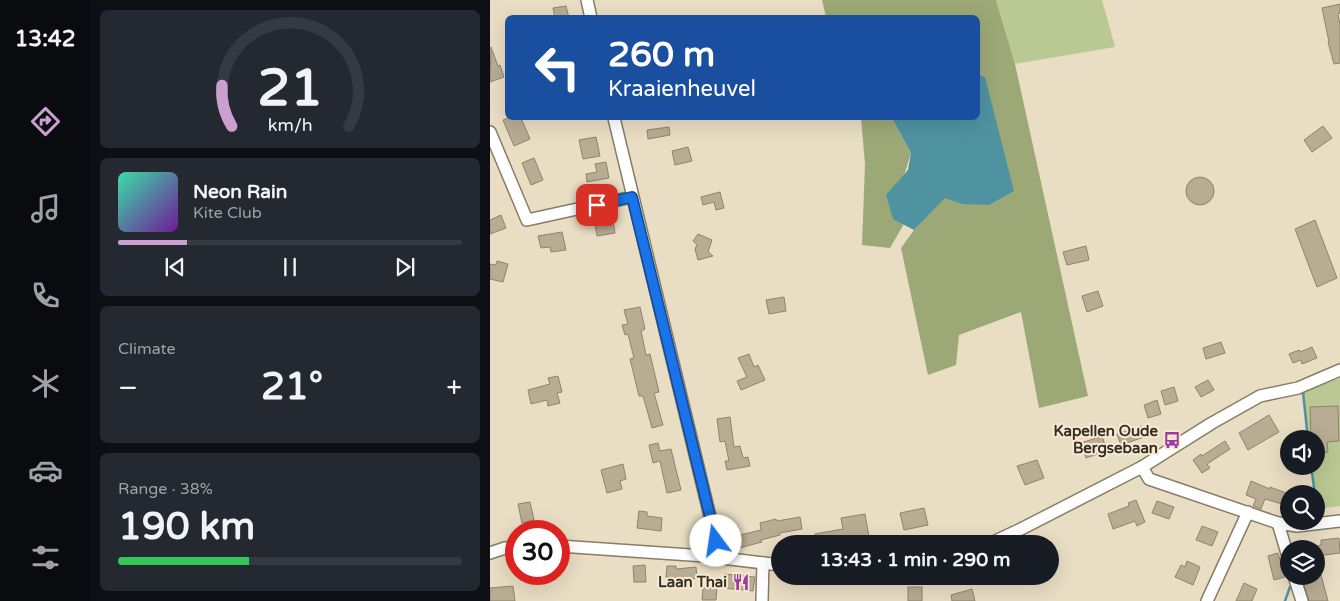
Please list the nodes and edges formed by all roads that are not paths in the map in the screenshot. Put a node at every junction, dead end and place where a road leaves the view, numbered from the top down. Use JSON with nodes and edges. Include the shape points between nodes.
{"nodes":[{"id":1,"x":587,"y":0,"type":"edge"},
{"id":2,"x":590,"y":15,"type":"edge"},
{"id":3,"x":614,"y":120,"type":"edge"},
{"id":4,"x":490,"y":132,"type":"edge"},
{"id":5,"x":632,"y":197,"type":"junction"},
{"id":6,"x":1340,"y":370,"type":"edge"},
{"id":7,"x":1142,"y":467,"type":"junction"},
{"id":8,"x":1248,"y":512,"type":"junction"},
{"id":9,"x":1340,"y":521,"type":"edge"},
{"id":10,"x":1278,"y":523,"type":"junction"},
{"id":11,"x":1008,"y":535,"type":"edge"},
{"id":12,"x":1283,"y":540,"type":"edge"},
{"id":13,"x":570,"y":547,"type":"edge"},
{"id":14,"x":505,"y":548,"type":"edge"},
{"id":15,"x":490,"y":553,"type":"edge"},
{"id":16,"x":720,"y":558,"type":"junction"},
{"id":17,"x":763,"y":563,"type":"junction"},
{"id":18,"x":771,"y":564,"type":"edge"},
{"id":19,"x":1297,"y":585,"type":"edge"},
{"id":20,"x":762,"y":601,"type":"edge"},
{"id":21,"x":1207,"y":601,"type":"edge"},
{"id":22,"x":1302,"y":601,"type":"edge"}],
"edges":[{"from":1,"to":2,"type":"street"},
{"from":3,"to":5,"type":"street"},
{"from":4,"to":5,"type":"street","via":[[527,220]]},
{"from":5,"to":16,"type":"street"},
{"from":6,"to":7,"type":"street","via":[[1298,388],[1260,396]]},
{"from":7,"to":8,"type":"street","via":[[1149,479]]},
{"from":7,"to":11,"type":"street"},
{"from":8,"to":10,"type":"street"},
{"from":8,"to":21,"type":"street"},
{"from":9,"to":10,"type":"street","via":[[1297,526]]},
{"from":10,"to":12,"type":"street"},
{"from":13,"to":16,"type":"street"},
{"from":14,"to":15,"type":"street"},
{"from":16,"to":17,"type":"street"},
{"from":17,"to":18,"type":"street"},
{"from":17,"to":20,"type":"street"},
{"from":19,"to":22,"type":"street"}]}
